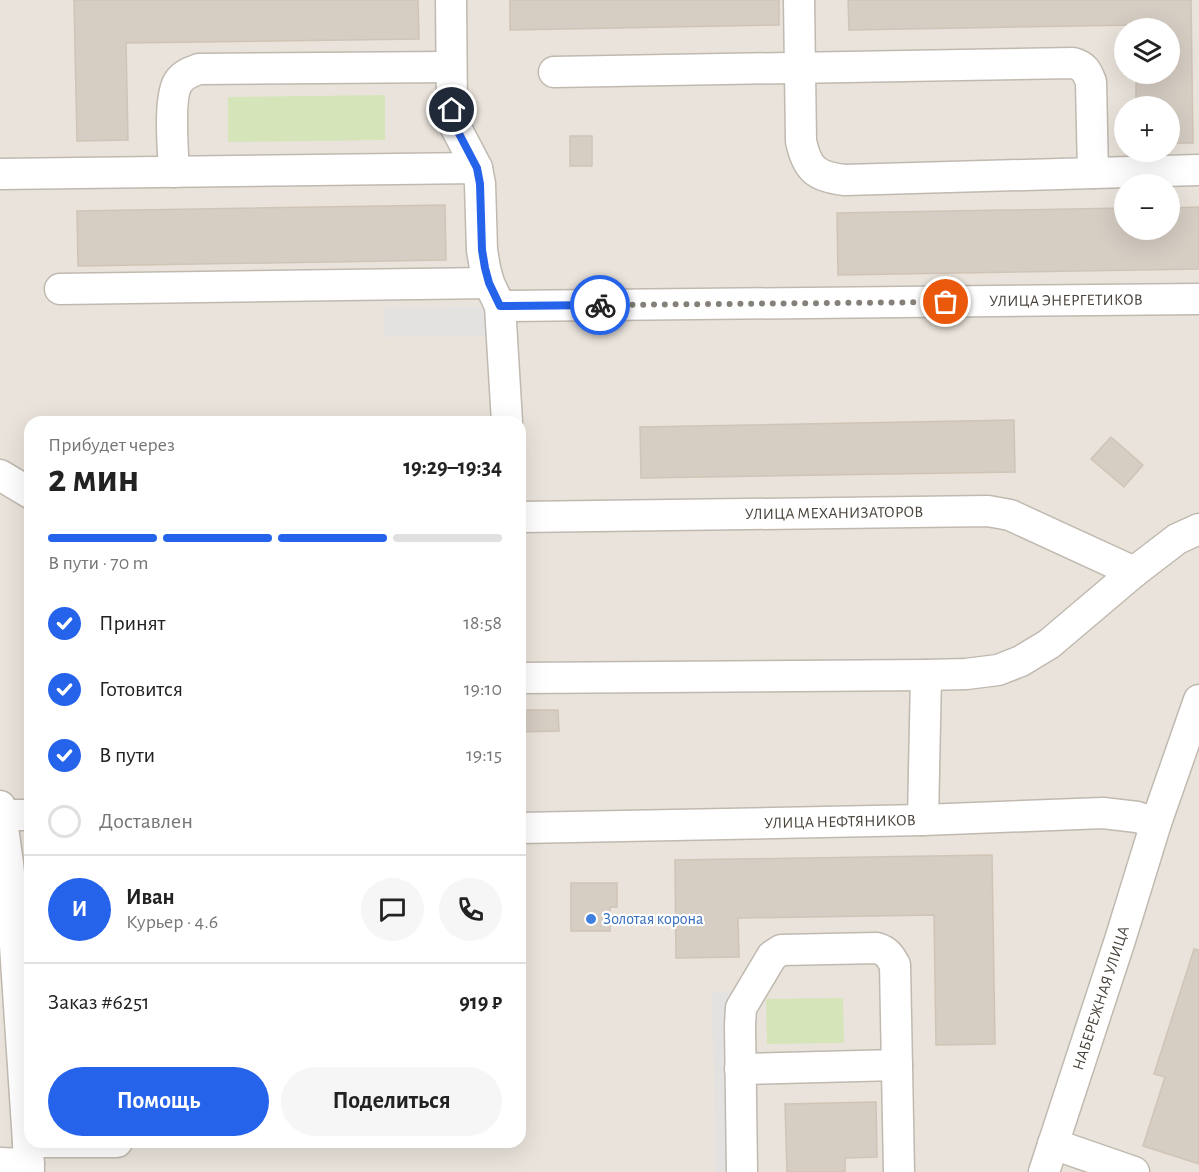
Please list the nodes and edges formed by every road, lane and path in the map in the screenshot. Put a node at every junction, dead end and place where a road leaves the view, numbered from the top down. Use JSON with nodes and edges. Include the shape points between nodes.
{"nodes":[{"id":1,"x":451,"y":0,"type":"edge"},
{"id":2,"x":799,"y":0,"type":"edge"},
{"id":3,"x":451,"y":67,"type":"junction"},
{"id":4,"x":801,"y":68,"type":"junction"},
{"id":5,"x":554,"y":72,"type":"dead end"},
{"id":6,"x":477,"y":168,"type":"junction"},
{"id":7,"x":1199,"y":170,"type":"edge"},
{"id":8,"x":174,"y":172,"type":"junction"},
{"id":9,"x":1093,"y":173,"type":"junction"},
{"id":10,"x":0,"y":174,"type":"edge"},
{"id":11,"x":60,"y":289,"type":"dead end"},
{"id":12,"x":494,"y":295,"type":"junction"},
{"id":13,"x":1199,"y":299,"type":"edge"},
{"id":14,"x":506,"y":416,"type":"edge"},
{"id":15,"x":0,"y":475,"type":"edge"},
{"id":16,"x":24,"y":489,"type":"edge"},
{"id":17,"x":526,"y":517,"type":"edge"},
{"id":18,"x":1199,"y":529,"type":"edge"},
{"id":19,"x":1134,"y":572,"type":"junction"},
{"id":20,"x":926,"y":675,"type":"junction"},
{"id":21,"x":526,"y":678,"type":"edge"},
{"id":22,"x":1199,"y":700,"type":"edge"},
{"id":23,"x":1194,"y":729,"type":"edge"},
{"id":24,"x":8,"y":813,"type":"edge"},
{"id":25,"x":923,"y":820,"type":"junction"},
{"id":26,"x":1156,"y":823,"type":"junction"},
{"id":27,"x":526,"y":828,"type":"edge"},
{"id":28,"x":24,"y":1027,"type":"edge"},
{"id":29,"x":897,"y":1065,"type":"junction"},
{"id":30,"x":24,"y":1068,"type":"edge"},
{"id":31,"x":740,"y":1069,"type":"junction"},
{"id":32,"x":85,"y":1148,"type":"edge"},
{"id":33,"x":1049,"y":1158,"type":"edge"},
{"id":34,"x":21,"y":1160,"type":"edge"},
{"id":35,"x":742,"y":1172,"type":"edge"},
{"id":36,"x":899,"y":1172,"type":"edge"},
{"id":37,"x":1134,"y":1172,"type":"edge"}],
"edges":[{"from":1,"to":3,"type":"street"},
{"from":2,"to":4,"type":"street"},
{"from":3,"to":6,"type":"street","via":[[455,126]]},
{"from":3,"to":8,"type":"street","via":[[199,69],[177,83],[173,97]]},
{"from":4,"to":5,"type":"street"},
{"from":4,"to":9,"type":"street","via":[[801,141],[805,157],[828,178]]},
{"from":4,"to":9,"type":"street","via":[[1081,65],[1091,82]]},
{"from":6,"to":8,"type":"street"},
{"from":6,"to":12,"type":"street","via":[[482,250]]},
{"from":7,"to":9,"type":"street"},
{"from":8,"to":10,"type":"street"},
{"from":11,"to":12,"type":"street","name":"УЛИЦА ЭНЕРГЕТИКОВ"},
{"from":12,"to":13,"type":"street","name":"УЛИЦА ЭНЕРГЕТИКОВ"},
{"from":12,"to":14,"type":"street"},
{"from":15,"to":16,"type":"street"},
{"from":17,"to":19,"type":"street","name":"УЛИЦА МЕХАНИЗАТОРОВ","via":[[988,511],[1010,515]]},
{"from":18,"to":19,"type":"street","via":[[1177,539]]},
{"from":19,"to":20,"type":"street","via":[[1049,644],[1021,661],[998,670]]},
{"from":20,"to":21,"type":"street"},
{"from":20,"to":25,"type":"street"},
{"from":22,"to":23,"type":"street","name":"НАБЕРЕЖНАЯ УЛИЦА"},
{"from":23,"to":26,"type":"street","name":"НАБЕРЕЖНАЯ УЛИЦА"},
{"from":24,"to":28,"type":"street"},
{"from":25,"to":26,"type":"street","name":"УЛИЦА НЕФТЯНИКОВ","via":[[1103,813],[1137,816]]},
{"from":25,"to":27,"type":"street","name":"УЛИЦА НЕФТЯНИКОВ"},
{"from":26,"to":33,"type":"street","name":"НАБЕРЕЖНАЯ УЛИЦА"},
{"from":29,"to":31,"type":"street"},
{"from":29,"to":31,"type":"street","via":[[895,965],[890,956],[877,948],[782,950],[772,956],[741,1008]]},
{"from":29,"to":36,"type":"street"},
{"from":30,"to":34,"type":"street"},
{"from":31,"to":35,"type":"street"},
{"from":32,"to":34,"type":"street"},
{"from":33,"to":37,"type":"street"}]}
